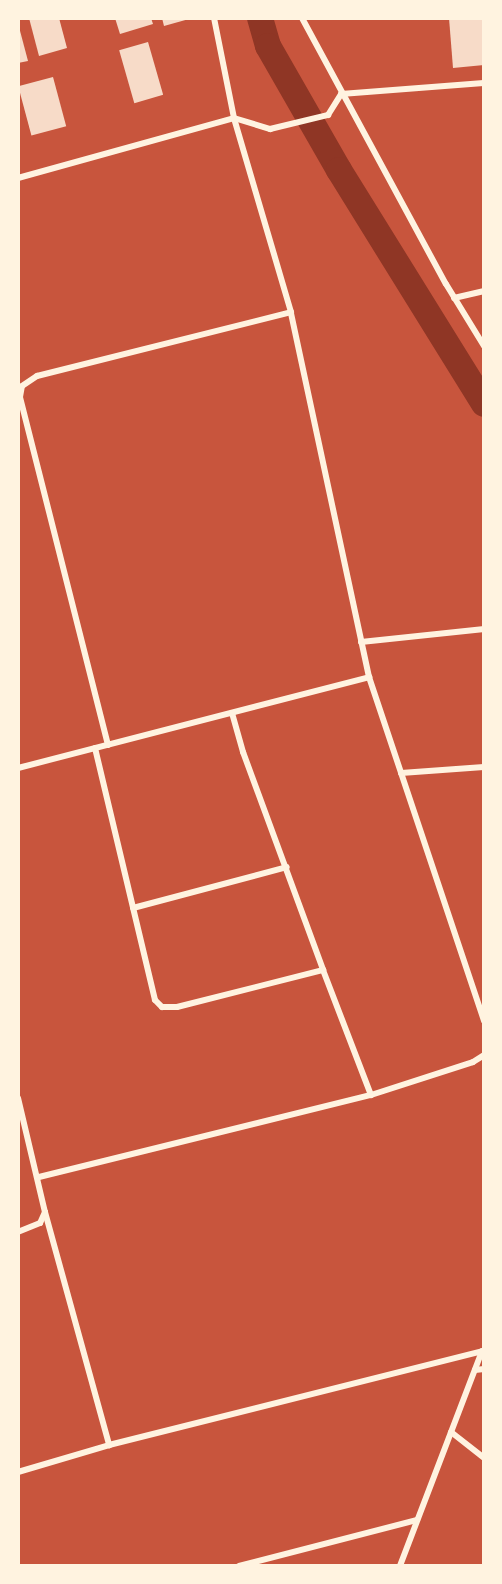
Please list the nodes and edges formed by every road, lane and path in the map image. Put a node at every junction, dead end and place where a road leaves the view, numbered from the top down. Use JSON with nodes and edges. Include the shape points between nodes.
{"nodes":[{"id":1,"x":214,"y":18,"type":"edge"},
{"id":2,"x":302,"y":18,"type":"edge"},
{"id":3,"x":484,"y":83,"type":"edge"},
{"id":4,"x":341,"y":94,"type":"junction"},
{"id":5,"x":234,"y":118,"type":"junction"},
{"id":6,"x":18,"y":178,"type":"edge"},
{"id":7,"x":484,"y":291,"type":"edge"},
{"id":8,"x":454,"y":298,"type":"junction"},
{"id":9,"x":291,"y":312,"type":"junction"},
{"id":10,"x":484,"y":346,"type":"edge"},
{"id":11,"x":484,"y":629,"type":"edge"},
{"id":12,"x":361,"y":642,"type":"junction"},
{"id":13,"x":369,"y":677,"type":"junction"},
{"id":14,"x":232,"y":713,"type":"junction"},
{"id":15,"x":108,"y":745,"type":"junction"},
{"id":16,"x":94,"y":748,"type":"junction"},
{"id":17,"x":484,"y":767,"type":"edge"},
{"id":18,"x":18,"y":768,"type":"edge"},
{"id":19,"x":401,"y":773,"type":"junction"},
{"id":20,"x":287,"y":867,"type":"junction"},
{"id":21,"x":133,"y":908,"type":"junction"},
{"id":22,"x":323,"y":970,"type":"junction"},
{"id":23,"x":484,"y":1021,"type":"edge"},
{"id":24,"x":484,"y":1054,"type":"edge"},
{"id":25,"x":371,"y":1095,"type":"junction"},
{"id":26,"x":18,"y":1098,"type":"edge"},
{"id":27,"x":39,"y":1177,"type":"junction"},
{"id":28,"x":45,"y":1212,"type":"junction"},
{"id":29,"x":18,"y":1232,"type":"edge"},
{"id":30,"x":484,"y":1368,"type":"edge"},
{"id":31,"x":475,"y":1370,"type":"junction"},
{"id":32,"x":451,"y":1432,"type":"junction"},
{"id":33,"x":109,"y":1445,"type":"junction"},
{"id":34,"x":484,"y":1458,"type":"edge"},
{"id":35,"x":18,"y":1472,"type":"edge"},
{"id":36,"x":417,"y":1520,"type":"junction"},
{"id":37,"x":239,"y":1566,"type":"edge"},
{"id":38,"x":400,"y":1566,"type":"edge"}],
"edges":[{"from":1,"to":5,"type":"street"},
{"from":2,"to":4,"type":"street"},
{"from":3,"to":4,"type":"street"},
{"from":4,"to":5,"type":"street","via":[[328,115],[270,129]]},
{"from":4,"to":8,"type":"street"},
{"from":5,"to":6,"type":"street"},
{"from":5,"to":9,"type":"street"},
{"from":7,"to":8,"type":"street"},
{"from":8,"to":10,"type":"street"},
{"from":9,"to":12,"type":"street"},
{"from":9,"to":15,"type":"street","via":[[37,376],[22,386],[20,397]]},
{"from":11,"to":12,"type":"street"},
{"from":12,"to":13,"type":"street"},
{"from":13,"to":14,"type":"street"},
{"from":13,"to":19,"type":"street"},
{"from":14,"to":15,"type":"street"},
{"from":14,"to":20,"type":"street"},
{"from":15,"to":16,"type":"street"},
{"from":16,"to":18,"type":"street"},
{"from":16,"to":21,"type":"street"},
{"from":17,"to":19,"type":"street"},
{"from":19,"to":23,"type":"street"},
{"from":20,"to":21,"type":"street"},
{"from":20,"to":22,"type":"street"},
{"from":21,"to":22,"type":"street","via":[[155,1000],[162,1007]]},
{"from":22,"to":25,"type":"street"},
{"from":24,"to":25,"type":"street","via":[[473,1062]]},
{"from":25,"to":27,"type":"street"},
{"from":26,"to":27,"type":"street"},
{"from":27,"to":28,"type":"street"},
{"from":28,"to":29,"type":"street","via":[[40,1223]]},
{"from":28,"to":33,"type":"street"},
{"from":30,"to":31,"type":"street"},
{"from":31,"to":32,"type":"street"},
{"from":31,"to":33,"type":"street","via":[[482,1351]]},
{"from":32,"to":34,"type":"street"},
{"from":32,"to":36,"type":"street"},
{"from":33,"to":35,"type":"street"},
{"from":36,"to":37,"type":"street"},
{"from":36,"to":38,"type":"street"}]}
